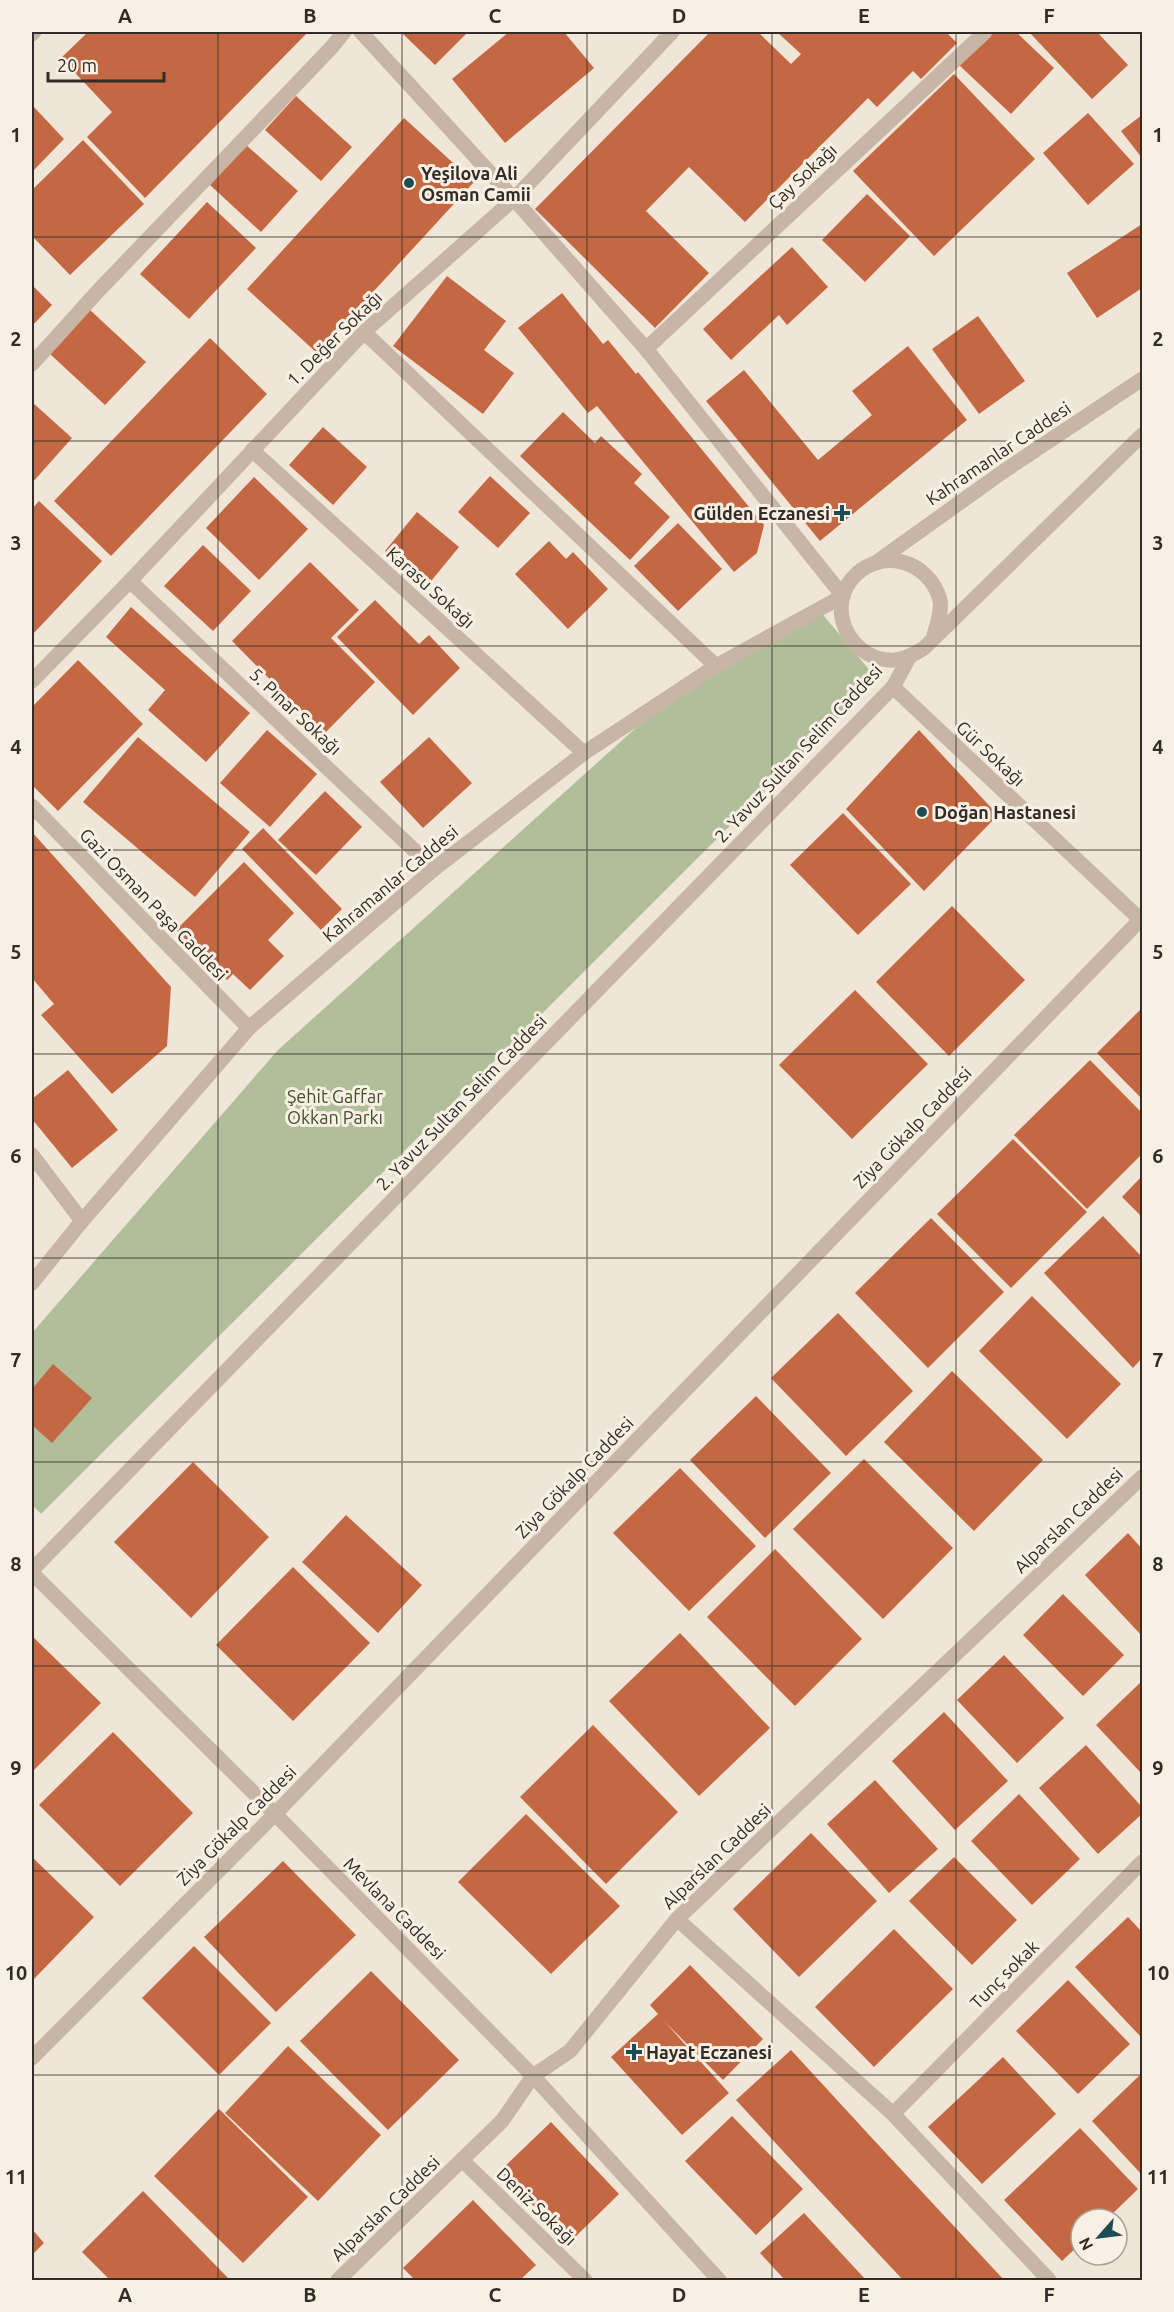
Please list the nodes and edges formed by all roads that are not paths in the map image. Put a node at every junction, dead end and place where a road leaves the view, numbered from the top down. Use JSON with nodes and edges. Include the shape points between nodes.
{"nodes":[{"id":1,"x":344,"y":32,"type":"edge"},
{"id":2,"x":361,"y":32,"type":"edge"},
{"id":3,"x":672,"y":32,"type":"edge"},
{"id":4,"x":986,"y":32,"type":"edge"},
{"id":5,"x":514,"y":199,"type":"junction"},
{"id":6,"x":364,"y":332,"type":"junction"},
{"id":7,"x":646,"y":349,"type":"junction"},
{"id":8,"x":32,"y":364,"type":"edge"},
{"id":9,"x":1143,"y":379,"type":"edge"},
{"id":10,"x":1143,"y":435,"type":"edge"},
{"id":11,"x":252,"y":450,"type":"junction"},
{"id":12,"x":877,"y":561,"type":"junction"},
{"id":13,"x":130,"y":581,"type":"junction"},
{"id":14,"x":843,"y":596,"type":"junction"},
{"id":15,"x":934,"y":635,"type":"junction"},
{"id":16,"x":910,"y":656,"type":"junction"},
{"id":17,"x":716,"y":666,"type":"junction"},
{"id":18,"x":32,"y":681,"type":"edge"},
{"id":19,"x":893,"y":687,"type":"junction"},
{"id":20,"x":584,"y":753,"type":"junction"},
{"id":21,"x":32,"y":807,"type":"edge"},
{"id":22,"x":434,"y":869,"type":"junction"},
{"id":23,"x":1142,"y":920,"type":"edge"},
{"id":24,"x":249,"y":1028,"type":"junction"},
{"id":25,"x":32,"y":1155,"type":"edge"},
{"id":26,"x":82,"y":1221,"type":"junction"},
{"id":27,"x":32,"y":1283,"type":"edge"},
{"id":28,"x":1143,"y":1477,"type":"edge"},
{"id":29,"x":32,"y":1571,"type":"edge"},
{"id":30,"x":275,"y":1814,"type":"junction"},
{"id":31,"x":1143,"y":1862,"type":"edge"},
{"id":32,"x":677,"y":1918,"type":"junction"},
{"id":33,"x":32,"y":2058,"type":"edge"},
{"id":34,"x":533,"y":2076,"type":"junction"},
{"id":35,"x":893,"y":2114,"type":"junction"},
{"id":36,"x":462,"y":2160,"type":"junction"},
{"id":37,"x":338,"y":2280,"type":"edge"},
{"id":38,"x":585,"y":2280,"type":"edge"},
{"id":39,"x":719,"y":2280,"type":"edge"},
{"id":40,"x":1049,"y":2280,"type":"edge"}],
"edges":[{"from":1,"to":8,"type":"street"},
{"from":2,"to":5,"type":"street"},
{"from":3,"to":5,"type":"street","name":"1. Değer Sokağı"},
{"from":4,"to":7,"type":"street","name":"Çay Sokağı"},
{"from":5,"to":6,"type":"street","name":"1. Değer Sokağı"},
{"from":5,"to":7,"type":"street"},
{"from":6,"to":11,"type":"street","name":"1. Değer Sokağı"},
{"from":6,"to":17,"type":"street"},
{"from":7,"to":14,"type":"street"},
{"from":9,"to":12,"type":"street","name":"Kahramanlar Caddesi"},
{"from":10,"to":15,"type":"street"},
{"from":11,"to":13,"type":"street","name":"1. Değer Sokağı"},
{"from":11,"to":20,"type":"street","name":"Karasu Sokağı"},
{"from":12,"to":14,"type":"street","via":[[850,581]]},
{"from":12,"to":15,"type":"street","via":[[910,564],[925,573],[940,602]]},
{"from":13,"to":18,"type":"street","name":"1. Değer Sokağı"},
{"from":13,"to":22,"type":"street","name":"5. Pınar Sokağı"},
{"from":14,"to":16,"type":"street","via":[[844,628],[852,642],[879,659]]},
{"from":14,"to":17,"type":"street","name":"Kahramanlar Caddesi"},
{"from":15,"to":16,"type":"street","via":[[924,648]]},
{"from":16,"to":19,"type":"street","name":"2. Yavuz Sultan Selim Caddesi"},
{"from":17,"to":20,"type":"street","name":"Kahramanlar Caddesi"},
{"from":19,"to":23,"type":"street","name":"Gür Sokağı"},
{"from":19,"to":29,"type":"street","name":"2. Yavuz Sultan Selim Caddesi"},
{"from":20,"to":22,"type":"street","name":"Kahramanlar Caddesi"},
{"from":21,"to":24,"type":"street","name":"Gazi Osman Paşa Caddesi"},
{"from":22,"to":24,"type":"street","name":"Kahramanlar Caddesi"},
{"from":23,"to":30,"type":"street","name":"Ziya Gökalp Caddesi"},
{"from":24,"to":26,"type":"street","name":"Kahramanlar Caddesi"},
{"from":25,"to":26,"type":"street"},
{"from":26,"to":27,"type":"street","name":"Kahramanlar Caddesi"},
{"from":28,"to":32,"type":"street","name":"Alparslan Caddesi"},
{"from":29,"to":30,"type":"street","name":"Mevlana Caddesi"},
{"from":30,"to":33,"type":"street","name":"Ziya Gökalp Caddesi"},
{"from":30,"to":34,"type":"street","name":"Mevlana Caddesi"},
{"from":31,"to":35,"type":"street","name":"Tunç sokak"},
{"from":32,"to":34,"type":"street","name":"Alparslan Caddesi","via":[[570,2051]]},
{"from":32,"to":35,"type":"street"},
{"from":34,"to":36,"type":"street","name":"Alparslan Caddesi","via":[[502,2121]]},
{"from":34,"to":39,"type":"street","name":"Mevlana Caddesi"},
{"from":35,"to":40,"type":"street"},
{"from":36,"to":37,"type":"street","name":"Alparslan Caddesi"},
{"from":36,"to":38,"type":"street","name":"Deniz Sokağı"}]}
